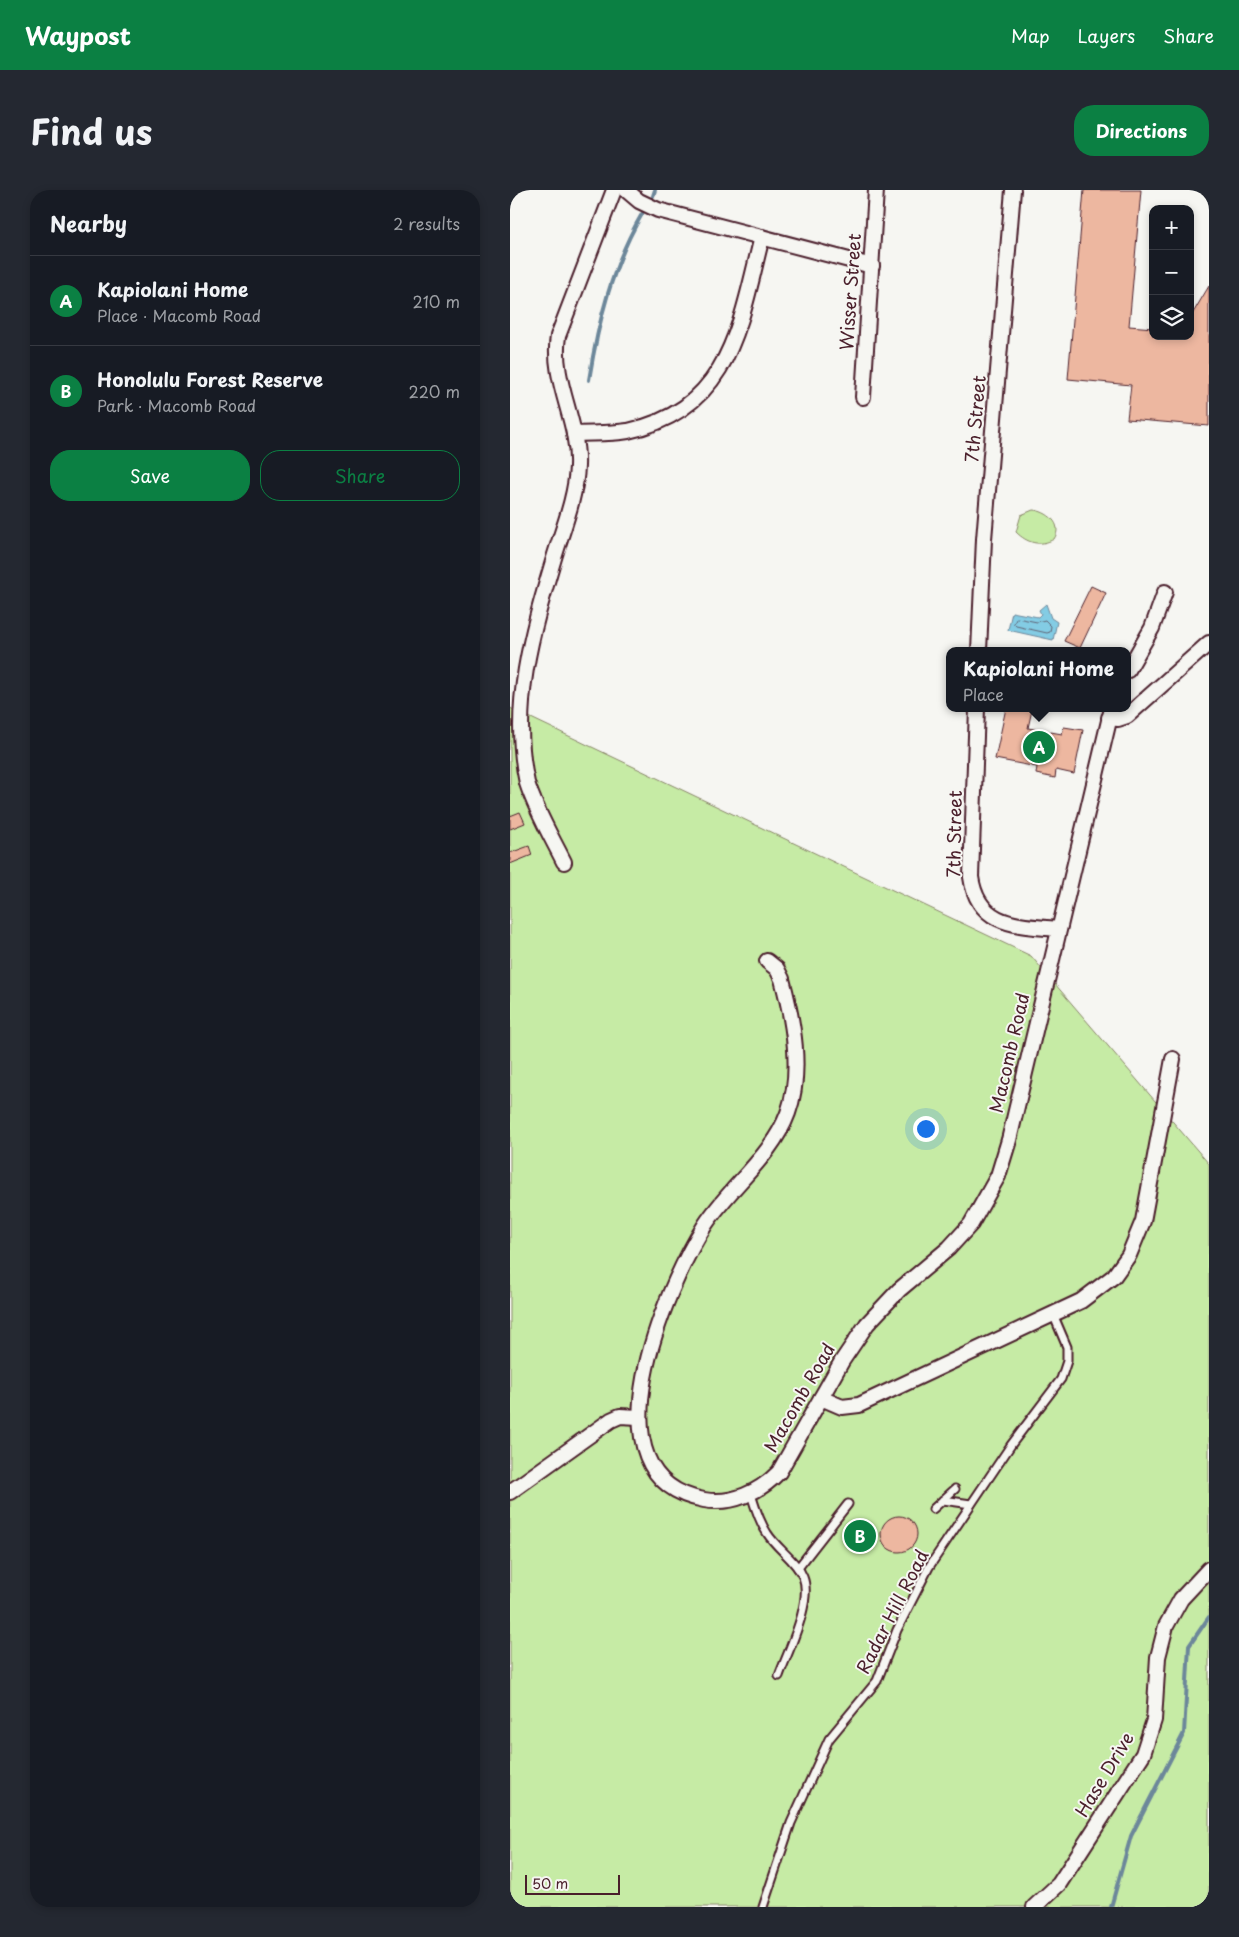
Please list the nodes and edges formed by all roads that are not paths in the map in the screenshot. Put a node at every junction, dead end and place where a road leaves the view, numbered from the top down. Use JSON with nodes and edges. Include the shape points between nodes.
{"nodes":[{"id":1,"x":614,"y":190,"type":"edge"},
{"id":2,"x":626,"y":190,"type":"edge"},
{"id":3,"x":876,"y":190,"type":"edge"},
{"id":4,"x":1014,"y":190,"type":"edge"},
{"id":5,"x":762,"y":237,"type":"junction"},
{"id":6,"x":872,"y":266,"type":"junction"},
{"id":7,"x":863,"y":397,"type":"dead end"},
{"id":8,"x":574,"y":434,"type":"junction"},
{"id":9,"x":1165,"y":592,"type":"dead end"},
{"id":10,"x":1209,"y":643,"type":"edge"},
{"id":11,"x":979,"y":647,"type":"edge"},
{"id":12,"x":1131,"y":665,"type":"edge"},
{"id":13,"x":977,"y":712,"type":"edge"},
{"id":14,"x":1111,"y":713,"type":"edge"},
{"id":15,"x":564,"y":862,"type":"dead end"},
{"id":16,"x":1058,"y":929,"type":"junction"},
{"id":17,"x":767,"y":961,"type":"dead end"},
{"id":18,"x":1173,"y":1059,"type":"dead end"},
{"id":19,"x":1053,"y":1314,"type":"junction"},
{"id":20,"x":821,"y":1398,"type":"junction"},
{"id":21,"x":639,"y":1417,"type":"junction"},
{"id":22,"x":955,"y":1489,"type":"dead end"},
{"id":23,"x":510,"y":1492,"type":"edge"},
{"id":24,"x":751,"y":1494,"type":"junction"},
{"id":25,"x":944,"y":1500,"type":"junction"},
{"id":26,"x":848,"y":1504,"type":"dead end"},
{"id":27,"x":971,"y":1504,"type":"junction"},
{"id":28,"x":933,"y":1509,"type":"dead end"},
{"id":29,"x":798,"y":1568,"type":"junction"},
{"id":30,"x":1209,"y":1569,"type":"edge"},
{"id":31,"x":779,"y":1676,"type":"dead end"},
{"id":32,"x":763,"y":1907,"type":"edge"},
{"id":33,"x":1034,"y":1907,"type":"edge"}],
"edges":[{"from":1,"to":8,"type":"street","via":[[558,336],[558,370]]},
{"from":2,"to":5,"type":"street","via":[[658,210]]},
{"from":3,"to":6,"type":"street","name":"Wisser Street"},
{"from":4,"to":11,"type":"street","name":"7th Street","via":[[984,539]]},
{"from":5,"to":6,"type":"street"},
{"from":5,"to":8,"type":"street","via":[[734,344],[720,370],[701,392],[678,410],[639,428]]},
{"from":6,"to":7,"type":"street","name":"Wisser Street"},
{"from":8,"to":15,"type":"street","via":[[577,466],[574,487],[525,656],[517,711],[519,748],[527,783]]},
{"from":9,"to":12,"type":"street","via":[[1152,628]]},
{"from":10,"to":14,"type":"street","via":[[1127,716],[1118,719]]},
{"from":13,"to":16,"type":"street","name":"7th Street","via":[[971,877],[975,893],[990,914],[1004,922]]},
{"from":14,"to":16,"type":"street","name":"Macomb Road"},
{"from":16,"to":20,"type":"street","name":"Macomb Road","via":[[1009,1140],[990,1194],[960,1236],[899,1290],[867,1324]]},
{"from":17,"to":21,"type":"street","name":"Macomb Road","via":[[777,969],[782,979],[795,1048],[792,1100],[775,1139],[722,1201],[680,1268],[653,1340]]},
{"from":18,"to":19,"type":"street","via":[[1143,1221],[1135,1244],[1123,1265],[1104,1286]]},
{"from":19,"to":20,"type":"street","via":[[859,1405],[842,1407]]},
{"from":19,"to":27,"type":"lane","name":"Radar Hill Road","via":[[1067,1347],[1065,1370]]},
{"from":20,"to":24,"type":"street","name":"Macomb Road","via":[[779,1472]]},
{"from":21,"to":23,"type":"street","via":[[610,1420]]},
{"from":21,"to":24,"type":"street","name":"Macomb Road","via":[[642,1442],[650,1462],[655,1472],[673,1489],[712,1501]]},
{"from":22,"to":25,"type":"lane"},
{"from":24,"to":29,"type":"lane","via":[[767,1534]]},
{"from":25,"to":27,"type":"lane"},
{"from":25,"to":28,"type":"lane"},
{"from":26,"to":29,"type":"lane"},
{"from":27,"to":32,"type":"lane","name":"Radar Hill Road","via":[[917,1588],[877,1681],[829,1739],[791,1823]]},
{"from":29,"to":31,"type":"lane","via":[[804,1579],[805,1599]]},
{"from":30,"to":33,"type":"street","name":"Hase Drive","via":[[1181,1599],[1166,1626],[1158,1657],[1154,1720],[1140,1759],[1059,1884]]}]}
